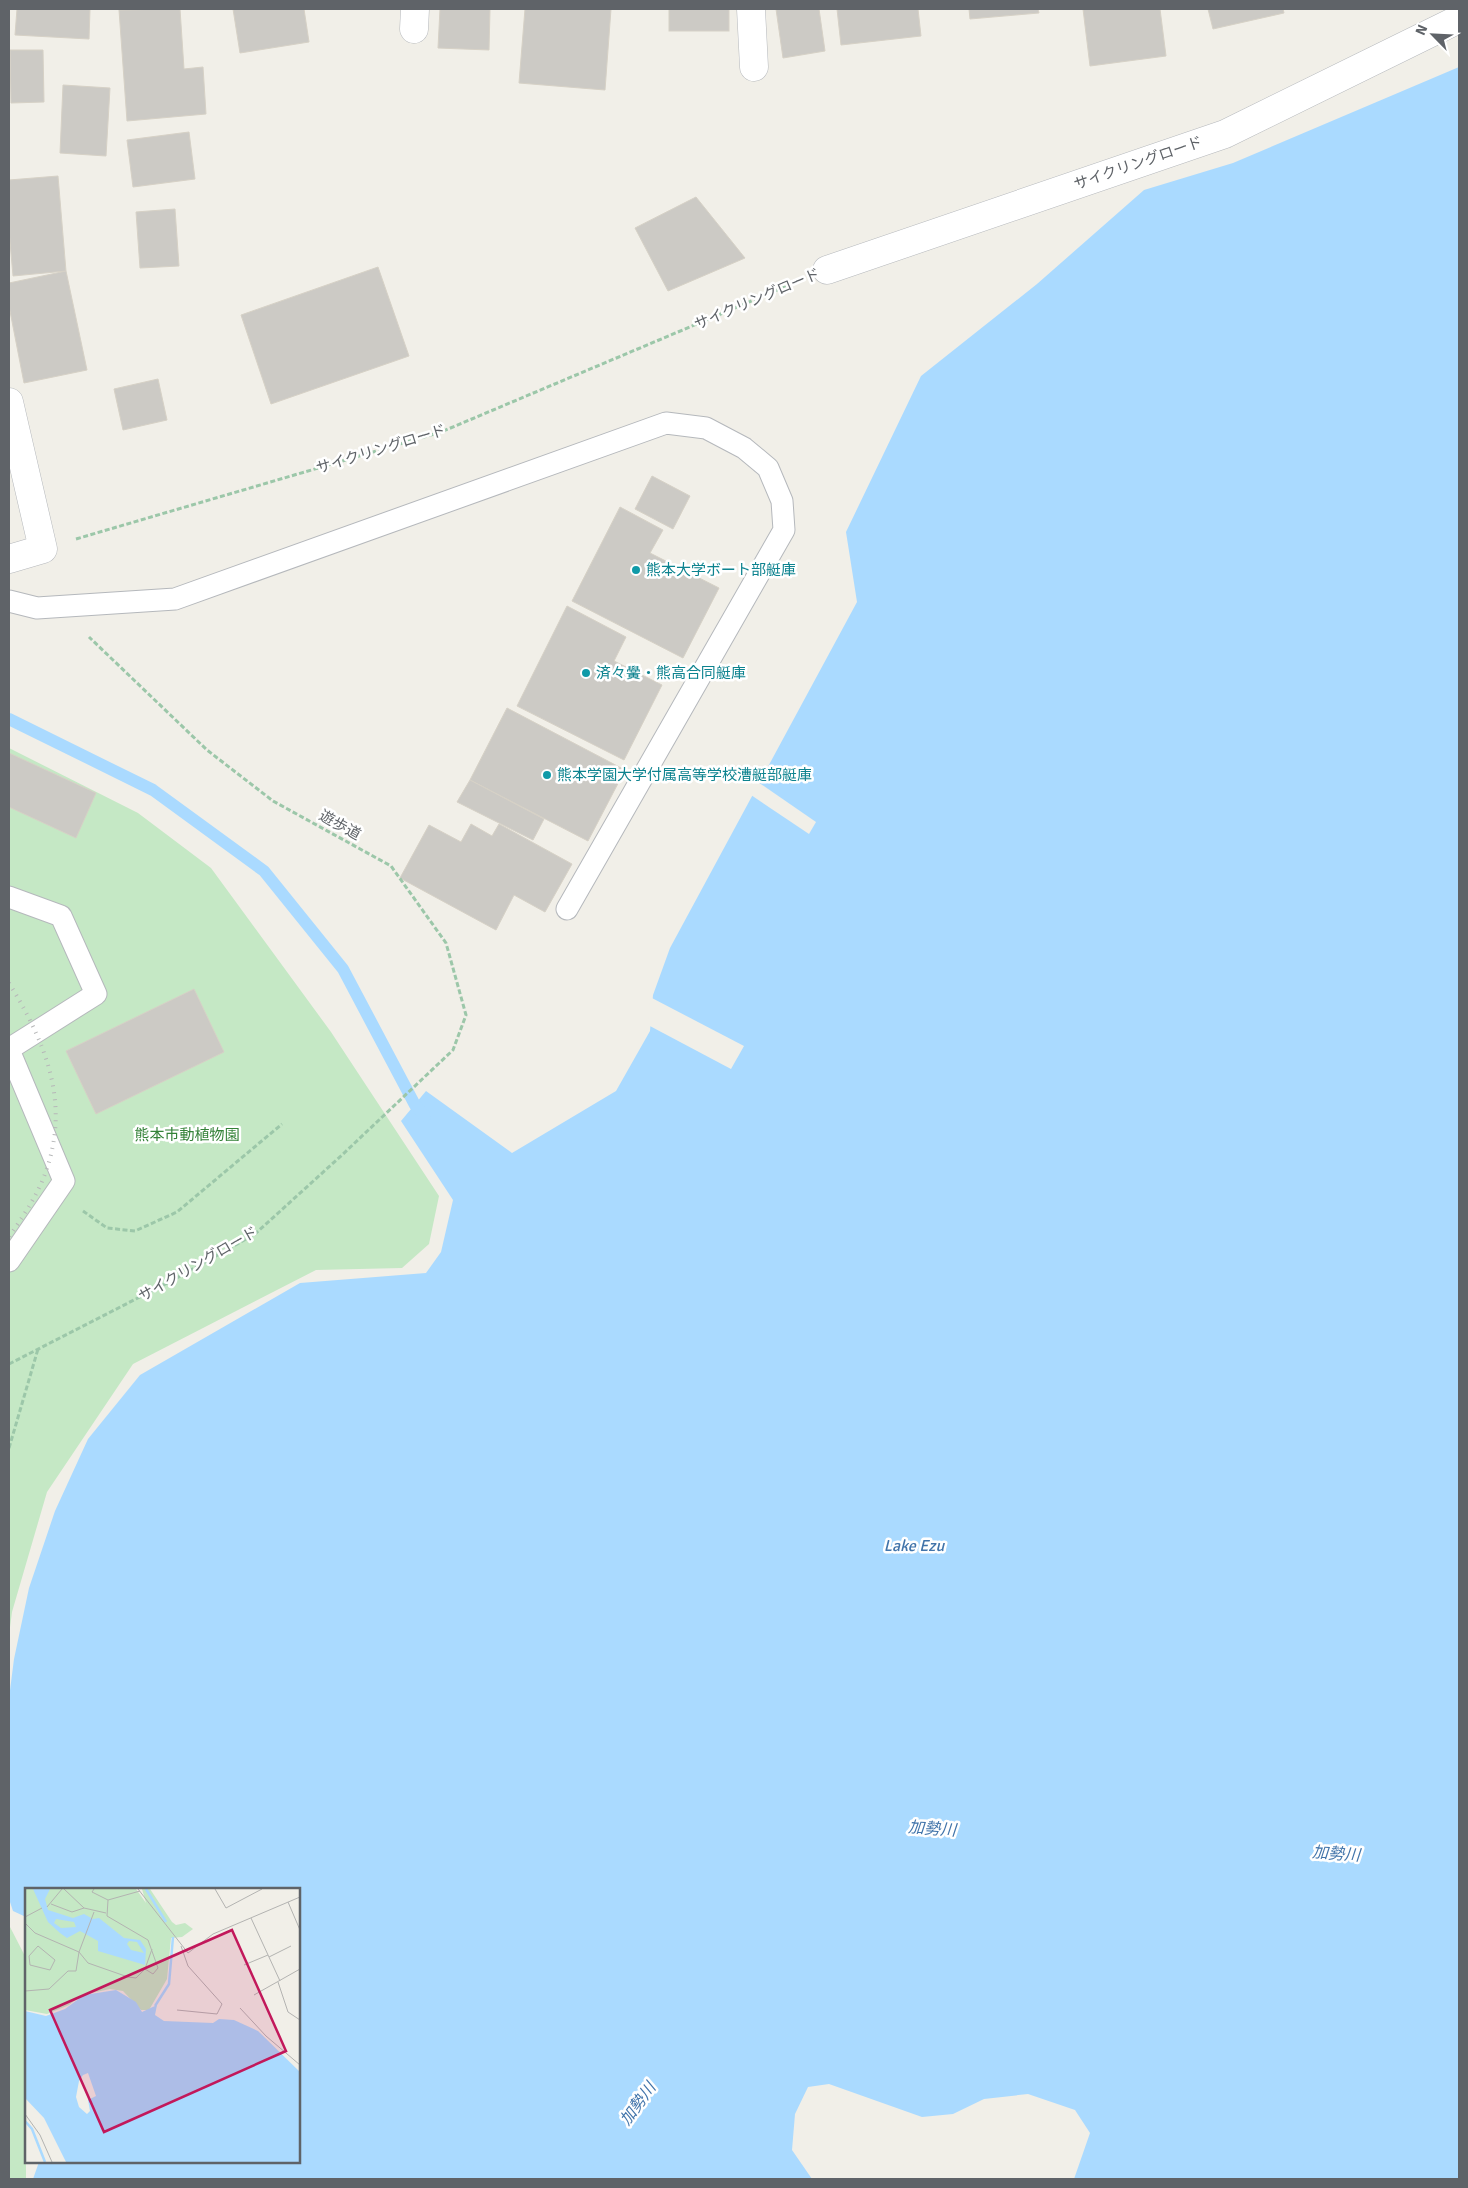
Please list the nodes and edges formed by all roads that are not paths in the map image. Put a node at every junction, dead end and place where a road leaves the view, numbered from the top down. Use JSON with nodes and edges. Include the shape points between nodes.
{"nodes":[{"id":1,"x":750,"y":9,"type":"edge"},
{"id":2,"x":1459,"y":19,"type":"edge"},
{"id":3,"x":754,"y":67,"type":"dead end"},
{"id":4,"x":827,"y":270,"type":"road end"},
{"id":5,"x":9,"y":402,"type":"edge"},
{"id":6,"x":9,"y":558,"type":"edge"},
{"id":7,"x":9,"y":601,"type":"edge"},
{"id":8,"x":9,"y":897,"type":"edge"},
{"id":9,"x":567,"y":909,"type":"dead end"},
{"id":10,"x":9,"y":1049,"type":"edge"},
{"id":11,"x":9,"y":1260,"type":"edge"}],
"edges":[{"from":1,"to":3,"type":"street"},
{"from":2,"to":4,"type":"street","name":"サイクリングロード","via":[[1225,134]]},
{"from":5,"to":6,"type":"street","via":[[43,549]]},
{"from":7,"to":9,"type":"lane","via":[[37,608],[175,599],[666,423],[706,428],[744,448],[768,468],[782,501],[784,530]]},
{"from":8,"to":10,"type":"lane","via":[[61,916],[96,994]]},
{"from":10,"to":11,"type":"lane","via":[[64,1181]]}]}
